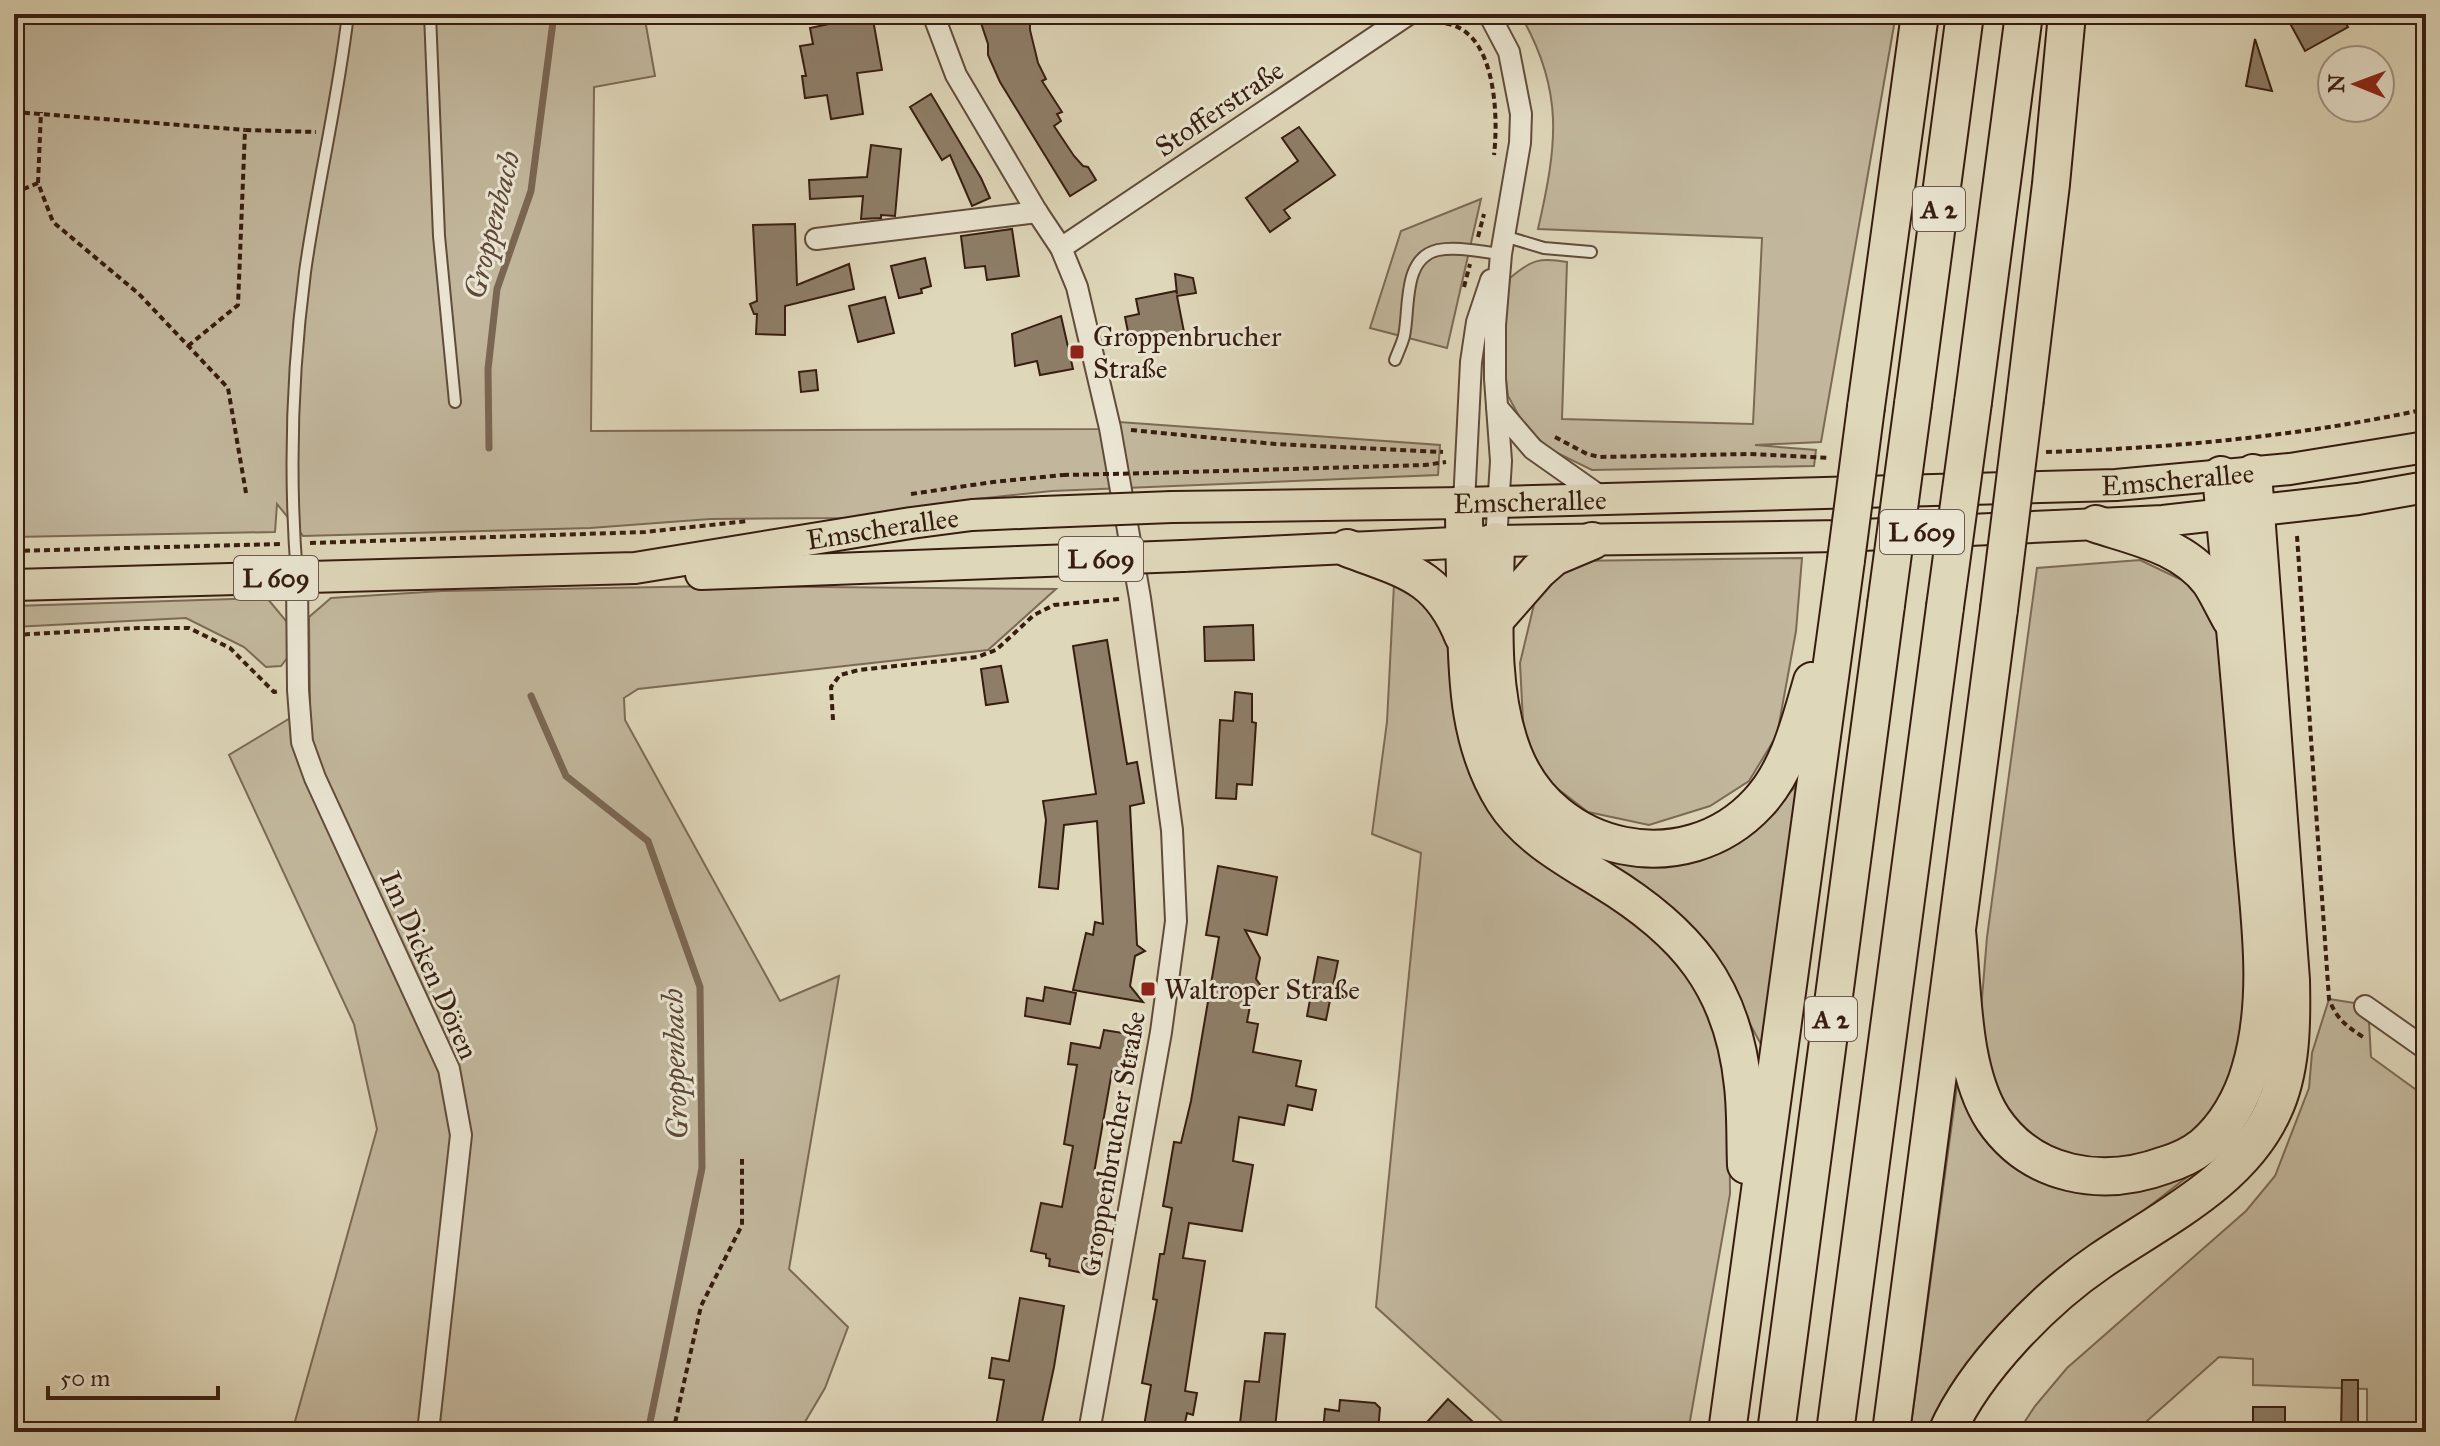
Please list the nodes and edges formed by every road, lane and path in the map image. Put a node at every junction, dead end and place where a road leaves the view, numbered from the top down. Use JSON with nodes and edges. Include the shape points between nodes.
{"nodes":[{"id":1,"x":348,"y":14,"type":"edge"},
{"id":2,"x":430,"y":14,"type":"edge"},
{"id":3,"x":933,"y":14,"type":"edge"},
{"id":4,"x":1489,"y":14,"type":"edge"},
{"id":5,"x":1920,"y":14,"type":"edge"},
{"id":6,"x":1965,"y":14,"type":"edge"},
{"id":7,"x":2024,"y":14,"type":"edge"},
{"id":8,"x":2067,"y":14,"type":"edge"},
{"id":9,"x":1405,"y":17,"type":"edge"},
{"id":10,"x":14,"y":112,"type":"edge"},
{"id":11,"x":41,"y":112,"type":"junction"},
{"id":12,"x":245,"y":130,"type":"junction"},
{"id":13,"x":330,"y":132,"type":"junction"},
{"id":14,"x":1494,"y":161,"type":"dead end"},
{"id":15,"x":38,"y":183,"type":"junction"},
{"id":16,"x":14,"y":193,"type":"edge"},
{"id":17,"x":1487,"y":204,"type":"dead end"},
{"id":18,"x":1037,"y":212,"type":"junction"},
{"id":19,"x":816,"y":239,"type":"dead end"},
{"id":20,"x":1502,"y":245,"type":"junction"},
{"id":21,"x":1061,"y":248,"type":"junction"},
{"id":22,"x":1474,"y":251,"type":"junction"},
{"id":23,"x":1591,"y":252,"type":"dead end"},
{"id":24,"x":1464,"y":287,"type":"dead end"},
{"id":25,"x":188,"y":346,"type":"junction"},
{"id":26,"x":1395,"y":360,"type":"dead end"},
{"id":27,"x":455,"y":402,"type":"dead end"},
{"id":28,"x":1497,"y":407,"type":"junction"},
{"id":29,"x":2426,"y":409,"type":"edge"},
{"id":30,"x":1110,"y":428,"type":"junction"},
{"id":31,"x":2286,"y":432,"type":"dead end"},
{"id":32,"x":2426,"y":447,"type":"edge"},
{"id":33,"x":1533,"y":449,"type":"junction"},
{"id":34,"x":1443,"y":452,"type":"dead end"},
{"id":35,"x":1810,"y":459,"type":"dead end"},
{"id":36,"x":1443,"y":462,"type":"dead end"},
{"id":37,"x":2237,"y":474,"type":"junction"},
{"id":38,"x":2426,"y":487,"type":"edge"},
{"id":39,"x":246,"y":493,"type":"dead end"},
{"id":40,"x":905,"y":495,"type":"dead end"},
{"id":41,"x":1604,"y":499,"type":"junction"},
{"id":42,"x":1481,"y":503,"type":"junction"},
{"id":43,"x":2240,"y":514,"type":"junction"},
{"id":44,"x":757,"y":519,"type":"dead end"},
{"id":45,"x":2096,"y":524,"type":"junction"},
{"id":46,"x":2297,"y":536,"type":"dead end"},
{"id":47,"x":1592,"y":541,"type":"junction"},
{"id":48,"x":1480,"y":542,"type":"junction"},
{"id":49,"x":294,"y":543,"type":"junction"},
{"id":50,"x":1347,"y":548,"type":"junction"},
{"id":51,"x":14,"y":551,"type":"edge"},
{"id":52,"x":635,"y":568,"type":"junction"},
{"id":53,"x":297,"y":577,"type":"junction"},
{"id":54,"x":14,"y":585,"type":"edge"},
{"id":55,"x":1140,"y":598,"type":"junction"},
{"id":56,"x":1837,"y":605,"type":"junction"},
{"id":57,"x":1495,"y":620,"type":"junction"},
{"id":58,"x":2236,"y":629,"type":"junction"},
{"id":59,"x":14,"y":635,"type":"edge"},
{"id":60,"x":1466,"y":645,"type":"junction"},
{"id":61,"x":298,"y":690,"type":"junction"},
{"id":62,"x":833,"y":720,"type":"dead end"},
{"id":63,"x":1957,"y":931,"type":"junction"},
{"id":64,"x":2365,"y":1006,"type":"dead end"},
{"id":65,"x":2363,"y":1037,"type":"dead end"},
{"id":66,"x":2426,"y":1049,"type":"edge"},
{"id":67,"x":742,"y":1159,"type":"dead end"},
{"id":68,"x":1750,"y":1271,"type":"junction"},
{"id":69,"x":428,"y":1432,"type":"edge"},
{"id":70,"x":673,"y":1432,"type":"edge"},
{"id":71,"x":1089,"y":1432,"type":"edge"},
{"id":72,"x":1727,"y":1432,"type":"edge"},
{"id":73,"x":1776,"y":1432,"type":"edge"},
{"id":74,"x":1835,"y":1432,"type":"edge"},
{"id":75,"x":1891,"y":1432,"type":"edge"},
{"id":76,"x":1947,"y":1432,"type":"edge"}],
"edges":[{"from":1,"to":13,"type":"lane"},
{"from":2,"to":27,"type":"lane","via":[[439,236]]},
{"from":3,"to":18,"type":"street","name":"Groppenbrucher Straße","via":[[956,75]]},
{"from":4,"to":20,"type":"street","via":[[1509,52],[1521,114]]},
{"from":5,"to":56,"type":"highway","bridge":true},
{"from":6,"to":73,"type":"highway","number":"A 2","bridge":true},
{"from":7,"to":74,"type":"highway","number":"A 2","bridge":true},
{"from":8,"to":63,"type":"highway","bridge":true,"via":[[2051,184]]},
{"from":9,"to":14,"type":"path","via":[[1416,23],[1443,22],[1472,39],[1492,89]]},
{"from":9,"to":21,"type":"street","name":"Stofferstraße"},
{"from":10,"to":11,"type":"path"},
{"from":11,"to":12,"type":"path"},
{"from":11,"to":15,"type":"path"},
{"from":12,"to":13,"type":"path"},
{"from":12,"to":25,"type":"path","via":[[238,305]]},
{"from":13,"to":49,"type":"lane","via":[[299,327]]},
{"from":15,"to":16,"type":"path"},
{"from":15,"to":25,"type":"path","via":[[53,222],[139,294]]},
{"from":17,"to":22,"type":"path"},
{"from":18,"to":19,"type":"street"},
{"from":18,"to":21,"type":"street","name":"Groppenbrucher Straße"},
{"from":20,"to":22,"type":"lane"},
{"from":20,"to":23,"type":"lane"},
{"from":20,"to":28,"type":"street","via":[[1495,325]]},
{"from":20,"to":42,"type":"street","via":[[1475,335]]},
{"from":21,"to":30,"type":"street","name":"Groppenbrucher Straße","via":[[1077,287]]},
{"from":22,"to":24,"type":"path"},
{"from":22,"to":26,"type":"lane","via":[[1437,250],[1415,266],[1404,338]]},
{"from":25,"to":39,"type":"path","via":[[228,388]]},
{"from":28,"to":33,"type":"street"},
{"from":28,"to":42,"type":"street","via":[[1501,461]]},
{"from":29,"to":31,"type":"path"},
{"from":30,"to":34,"type":"path","via":[[1288,445]]},
{"from":30,"to":55,"type":"street","name":"Groppenbrucher Straße"},
{"from":32,"to":37,"type":"main road","name":"Emscherallee","number":"L 609"},
{"from":33,"to":35,"type":"path","via":[[1557,437],[1600,457],[1749,454]]},
{"from":33,"to":41,"type":"street"},
{"from":36,"to":40,"type":"path","bridge":true,"via":[[1063,475]]},
{"from":37,"to":41,"type":"main road","name":"Emscherallee","number":"L 609","via":[[2116,485]]},
{"from":37,"to":43,"type":"highway"},
{"from":38,"to":43,"type":"main road","name":"Emscherallee","number":"L 609"},
{"from":41,"to":42,"type":"main road","name":"Emscherallee","number":"L 609"},
{"from":42,"to":48,"type":"highway"},
{"from":42,"to":52,"type":"main road","name":"Emscherallee","number":"L 609","bridge":true,"via":[[972,515]]},
{"from":43,"to":45,"type":"main road","name":"Emscherallee","number":"L 609"},
{"from":43,"to":58,"type":"highway"},
{"from":43,"to":76,"type":"highway","via":[[2291,980],[2283,1083],[2251,1148],[2205,1191],[2063,1289],[1985,1372]]},
{"from":44,"to":49,"type":"path","via":[[631,533]]},
{"from":45,"to":47,"type":"main road","name":"Emscherallee","number":"L 609"},
{"from":45,"to":58,"type":"highway","via":[[2187,559],[2210,582]]},
{"from":46,"to":65,"type":"path","via":[[2329,999],[2342,1023]]},
{"from":47,"to":48,"type":"main road","name":"Emscherallee","number":"L 609"},
{"from":47,"to":57,"type":"highway","via":[[1554,557]]},
{"from":48,"to":50,"type":"main road","name":"Emscherallee","number":"L 609"},
{"from":48,"to":57,"type":"highway"},
{"from":48,"to":60,"type":"highway"},
{"from":49,"to":51,"type":"path"},
{"from":49,"to":53,"type":"lane"},
{"from":50,"to":52,"type":"main road","name":"Emscherallee","number":"L 609","bridge":true,"via":[[691,574]]},
{"from":50,"to":60,"type":"highway","via":[[1435,588]]},
{"from":52,"to":53,"type":"main road","name":"Emscherallee","number":"L 609"},
{"from":53,"to":54,"type":"main road","number":"L 609"},
{"from":53,"to":61,"type":"street","name":"Im Dicken Dören"},
{"from":55,"to":62,"type":"path","via":[[1054,605],[1034,615],[996,650],[977,657],[840,675],[831,687]]},
{"from":55,"to":71,"type":"street","name":"Groppenbrucher Straße","via":[[1172,830],[1176,921]]},
{"from":56,"to":57,"type":"highway","via":[[1796,736],[1760,802],[1715,835],[1686,847],[1654,850],[1620,846],[1582,832],[1552,811],[1531,784],[1513,754],[1503,713]]},
{"from":56,"to":68,"type":"highway"},
{"from":58,"to":63,"type":"highway","via":[[2262,969],[2259,1027],[2250,1071],[2230,1116],[2202,1147],[2141,1174],[2114,1178],[2059,1169],[2009,1138],[1977,1088],[1968,1051]]},
{"from":59,"to":61,"type":"path","via":[[189,628],[230,648],[274,692]]},
{"from":60,"to":68,"type":"highway","via":[[1475,736],[1505,803],[1564,858],[1672,930],[1714,983],[1724,1005],[1743,1086]]},
{"from":61,"to":69,"type":"street","name":"Im Dicken Dören","via":[[302,742],[315,778],[449,1069],[461,1135]]},
{"from":63,"to":75,"type":"highway"},
{"from":64,"to":66,"type":"street"},
{"from":67,"to":70,"type":"path","via":[[742,1225],[701,1306]]},
{"from":68,"to":72,"type":"highway"}]}
